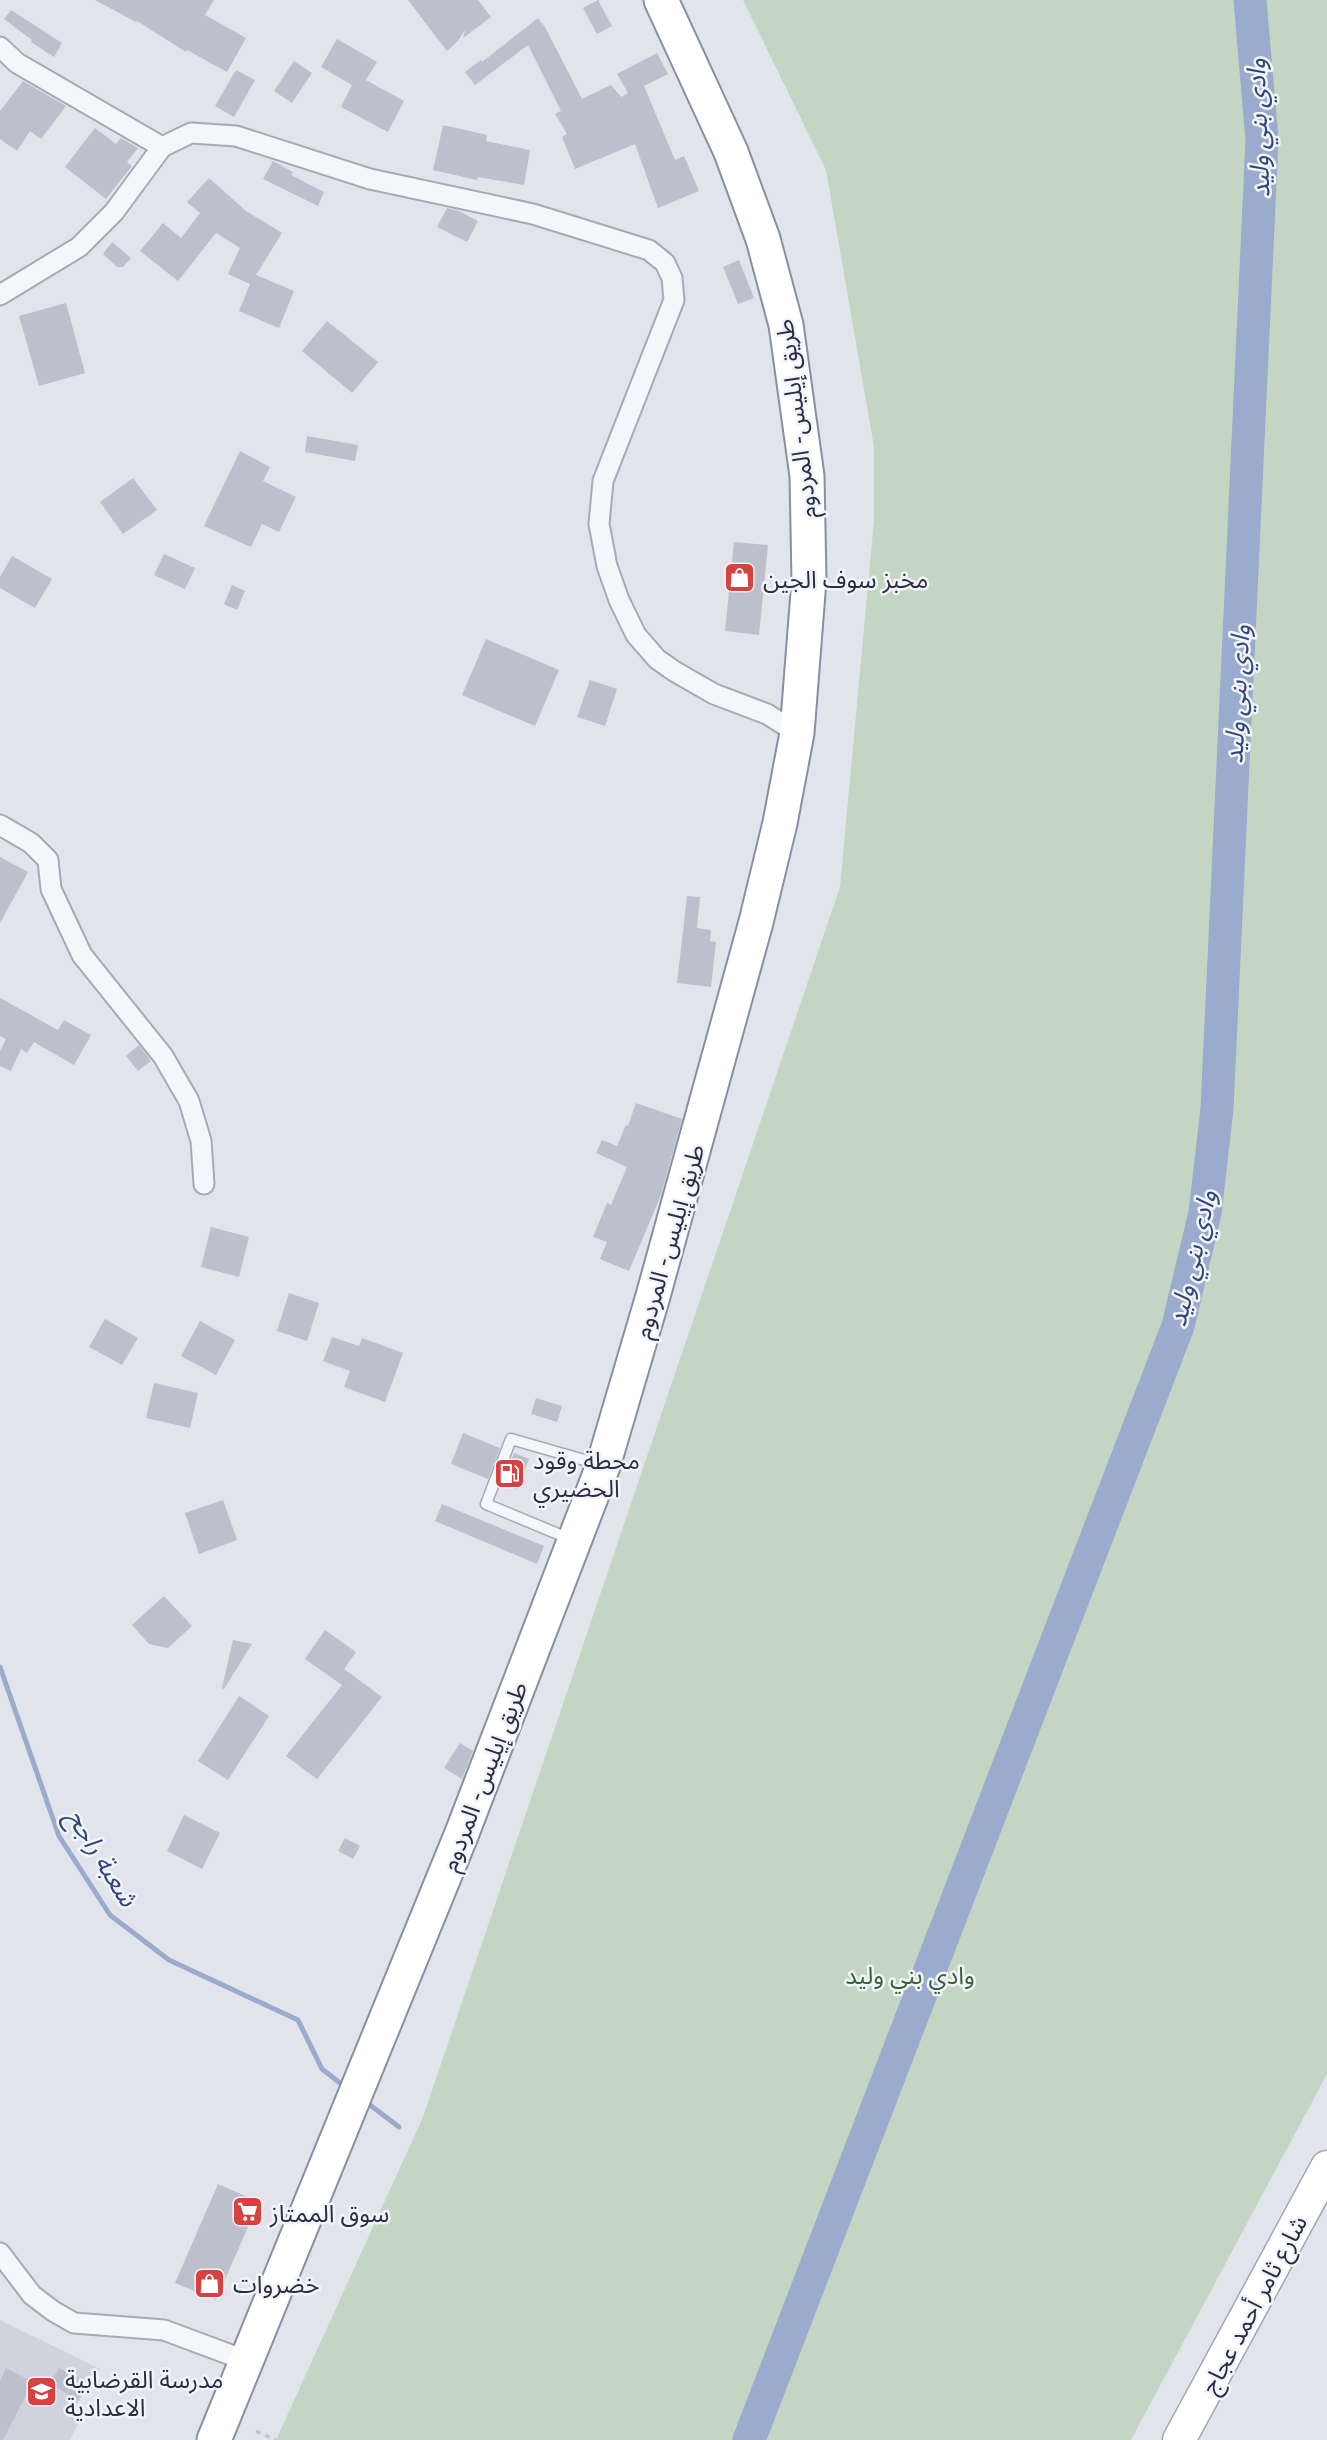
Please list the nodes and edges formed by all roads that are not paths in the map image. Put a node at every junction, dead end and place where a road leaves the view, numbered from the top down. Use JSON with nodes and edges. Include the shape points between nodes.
{"nodes":[{"id":1,"x":661,"y":0,"type":"edge"},
{"id":2,"x":0,"y":47,"type":"edge"},
{"id":3,"x":162,"y":147,"type":"junction"},
{"id":4,"x":0,"y":295,"type":"edge"},
{"id":5,"x":797,"y":733,"type":"junction"},
{"id":6,"x":0,"y":825,"type":"edge"},
{"id":7,"x":205,"y":1184,"type":"dead end"},
{"id":8,"x":603,"y":1466,"type":"junction"},
{"id":9,"x":574,"y":1540,"type":"junction"},
{"id":10,"x":1327,"y":2167,"type":"edge"},
{"id":11,"x":0,"y":2253,"type":"edge"},
{"id":12,"x":247,"y":2361,"type":"junction"},
{"id":13,"x":214,"y":2440,"type":"edge"},
{"id":14,"x":1179,"y":2440,"type":"edge"}],
"edges":[{"from":1,"to":5,"type":"highway","name":"طريق إيليس- المردوم","via":[[731,152],[763,239],[786,325],[807,476],[809,580]]},
{"from":2,"to":3,"type":"street","via":[[17,63]]},
{"from":3,"to":4,"type":"street","via":[[114,212],[79,247]]},
{"from":3,"to":5,"type":"street","via":[[191,133],[236,136],[370,179],[533,214],[649,250],[665,263],[674,300],[603,481],[599,524],[607,566],[636,635],[657,659],[715,694],[767,714]]},
{"from":5,"to":8,"type":"highway","name":"طريق إيليس- المردوم","via":[[756,922]]},
{"from":6,"to":7,"type":"street","via":[[48,860],[51,890],[82,955],[163,1056],[189,1101],[201,1141]]},
{"from":8,"to":9,"type":"highway","name":"طريق إيليس- المردوم"},
{"from":8,"to":9,"type":"lane","via":[[511,1439],[486,1504]]},
{"from":9,"to":12,"type":"highway","name":"طريق إيليس- المردوم"},
{"from":10,"to":14,"type":"main road","name":"شارع ثامر أحمد عجاج"},
{"from":11,"to":12,"type":"street","via":[[32,2295],[74,2323],[164,2330]]},
{"from":12,"to":13,"type":"highway","name":"طريق إيليس- المردوم"}]}
